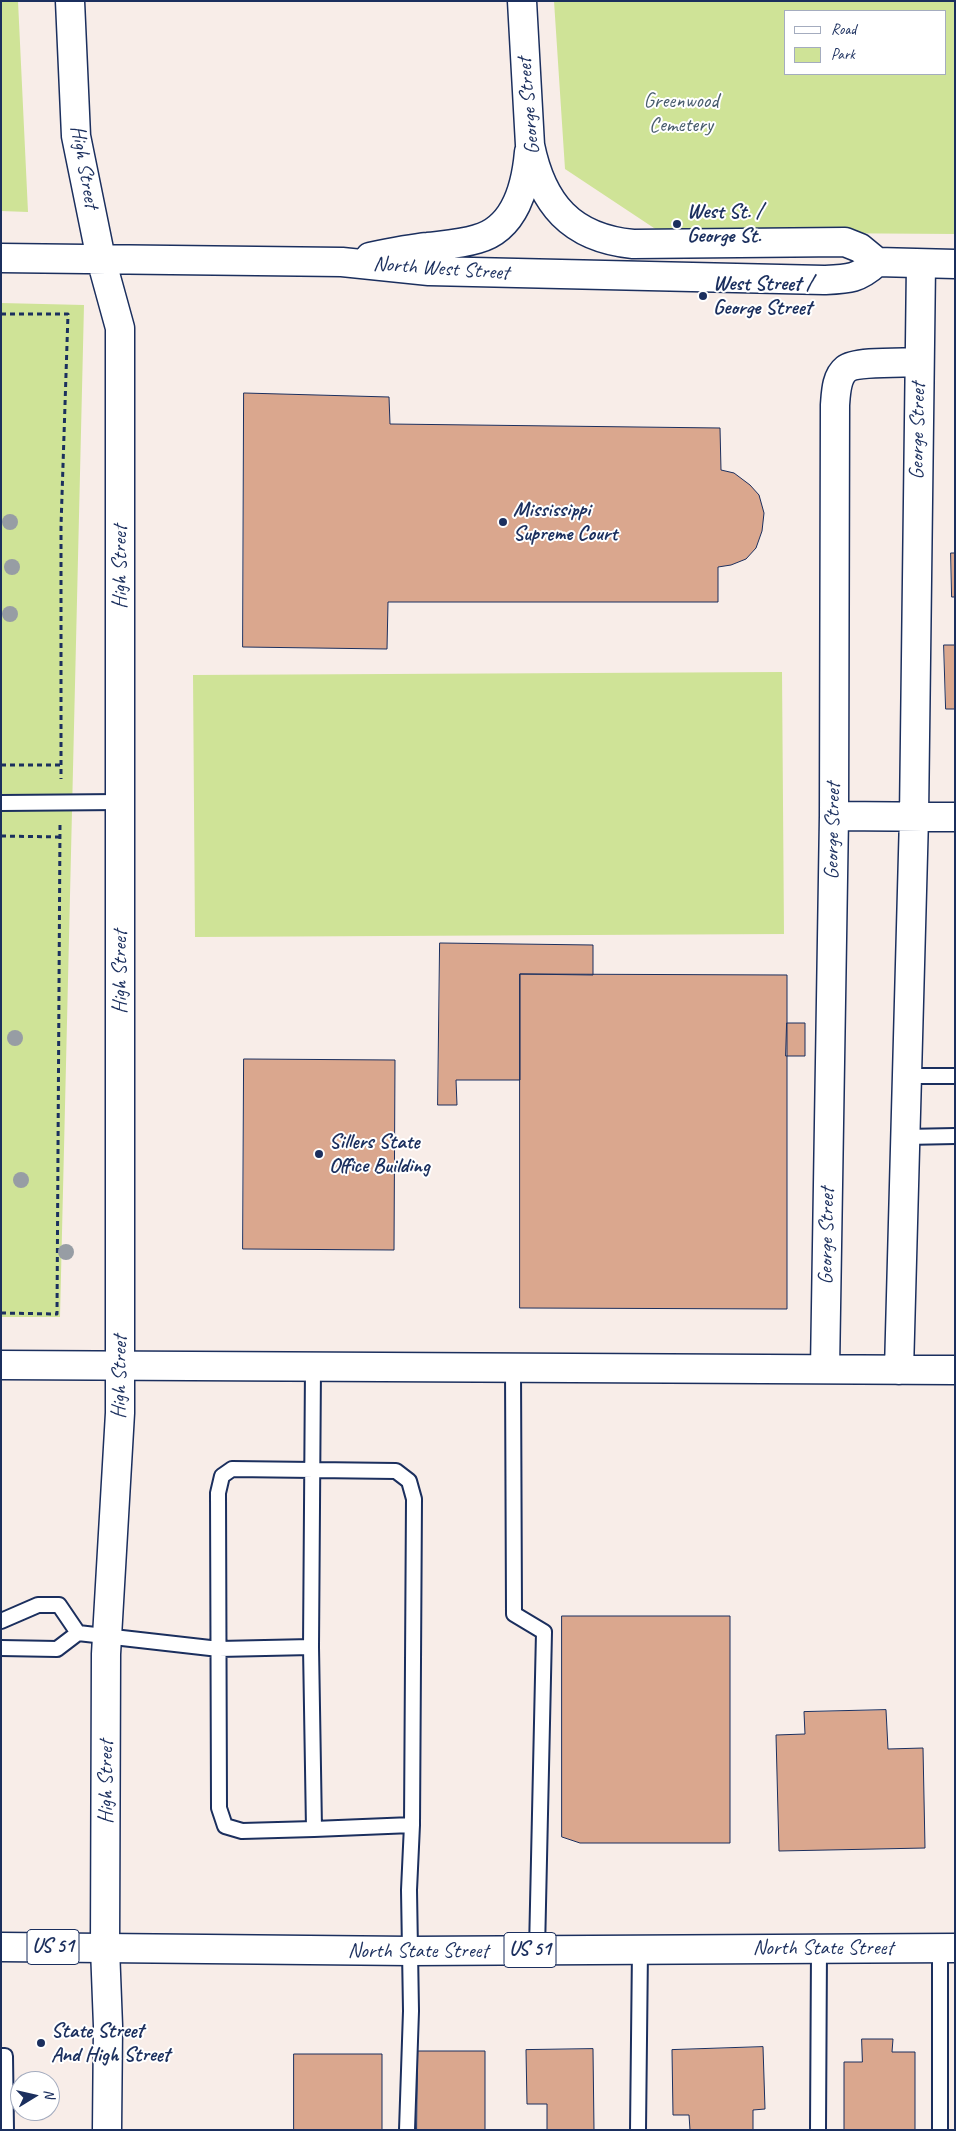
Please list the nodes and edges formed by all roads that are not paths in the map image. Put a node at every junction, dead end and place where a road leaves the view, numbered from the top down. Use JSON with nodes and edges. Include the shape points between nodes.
{"nodes":[{"id":1,"x":70,"y":1,"type":"edge"},
{"id":2,"x":522,"y":1,"type":"edge"},
{"id":3,"x":530,"y":144,"type":"junction"},
{"id":4,"x":1,"y":258,"type":"edge"},
{"id":5,"x":101,"y":259,"type":"junction"},
{"id":6,"x":342,"y":262,"type":"junction"},
{"id":7,"x":876,"y":262,"type":"junction"},
{"id":8,"x":921,"y":264,"type":"junction"},
{"id":9,"x":955,"y":264,"type":"edge"},
{"id":10,"x":919,"y":362,"type":"junction"},
{"id":11,"x":120,"y":802,"type":"junction"},
{"id":12,"x":1,"y":804,"type":"edge"},
{"id":13,"x":834,"y":816,"type":"junction"},
{"id":14,"x":914,"y":817,"type":"junction"},
{"id":15,"x":955,"y":817,"type":"edge"},
{"id":16,"x":907,"y":1076,"type":"junction"},
{"id":17,"x":955,"y":1076,"type":"edge"},
{"id":18,"x":955,"y":1136,"type":"edge"},
{"id":19,"x":905,"y":1137,"type":"junction"},
{"id":20,"x":1,"y":1365,"type":"edge"},
{"id":21,"x":120,"y":1366,"type":"junction"},
{"id":22,"x":313,"y":1366,"type":"junction"},
{"id":23,"x":513,"y":1368,"type":"junction"},
{"id":24,"x":826,"y":1369,"type":"junction"},
{"id":25,"x":899,"y":1370,"type":"junction"},
{"id":26,"x":955,"y":1370,"type":"edge"},
{"id":27,"x":312,"y":1470,"type":"junction"},
{"id":28,"x":1,"y":1621,"type":"edge"},
{"id":29,"x":78,"y":1633,"type":"junction"},
{"id":30,"x":107,"y":1637,"type":"junction"},
{"id":31,"x":311,"y":1647,"type":"junction"},
{"id":32,"x":1,"y":1648,"type":"edge"},
{"id":33,"x":218,"y":1649,"type":"junction"},
{"id":34,"x":412,"y":1825,"type":"junction"},
{"id":35,"x":314,"y":1829,"type":"junction"},
{"id":36,"x":1,"y":1947,"type":"edge"},
{"id":37,"x":105,"y":1948,"type":"junction"},
{"id":38,"x":819,"y":1948,"type":"junction"},
{"id":39,"x":947,"y":1948,"type":"edge"},
{"id":40,"x":640,"y":1949,"type":"junction"},
{"id":41,"x":538,"y":1950,"type":"junction"},
{"id":42,"x":411,"y":1951,"type":"junction"},
{"id":43,"x":1,"y":2056,"type":"edge"},
{"id":44,"x":6,"y":2130,"type":"edge"},
{"id":45,"x":107,"y":2130,"type":"edge"},
{"id":46,"x":407,"y":2130,"type":"edge"},
{"id":47,"x":638,"y":2130,"type":"edge"},
{"id":48,"x":818,"y":2130,"type":"edge"},
{"id":49,"x":940,"y":2130,"type":"edge"}],
"edges":[{"from":1,"to":5,"type":"street","name":"High Street","via":[[76,136]]},
{"from":2,"to":3,"type":"street","name":"George Street"},
{"from":3,"to":6,"type":"street","via":[[527,174],[519,197],[512,214],[499,228],[480,239],[458,244],[428,246]]},
{"from":3,"to":7,"type":"street","name":"George Street","via":[[542,187],[556,209],[572,225],[611,242],[846,242],[860,248]]},
{"from":4,"to":5,"type":"street","name":"North West Street"},
{"from":5,"to":6,"type":"street","name":"North West Street"},
{"from":5,"to":11,"type":"street","name":"High Street","via":[[120,328]]},
{"from":6,"to":7,"type":"street","name":"North West Street","via":[[439,272],[824,280],[850,279],[863,274]]},
{"from":7,"to":8,"type":"street"},
{"from":8,"to":9,"type":"street"},
{"from":8,"to":10,"type":"street","name":"George Street"},
{"from":10,"to":13,"type":"street","name":"George Street","via":[[862,364],[846,368],[837,382]]},
{"from":10,"to":14,"type":"street","name":"George Street"},
{"from":11,"to":12,"type":"lane"},
{"from":11,"to":21,"type":"street","name":"High Street"},
{"from":13,"to":14,"type":"street"},
{"from":13,"to":24,"type":"street","name":"George Street"},
{"from":14,"to":15,"type":"street"},
{"from":14,"to":16,"type":"street","name":"George Street"},
{"from":16,"to":17,"type":"lane"},
{"from":16,"to":19,"type":"street","name":"George Street"},
{"from":18,"to":19,"type":"lane"},
{"from":19,"to":25,"type":"street","name":"George Street"},
{"from":20,"to":21,"type":"street"},
{"from":21,"to":22,"type":"street"},
{"from":21,"to":30,"type":"street","name":"High Street"},
{"from":22,"to":23,"type":"street"},
{"from":22,"to":27,"type":"lane"},
{"from":23,"to":24,"type":"street"},
{"from":23,"to":41,"type":"lane","via":[[514,1614],[544,1632]]},
{"from":24,"to":25,"type":"street"},
{"from":25,"to":26,"type":"street"},
{"from":27,"to":31,"type":"lane"},
{"from":27,"to":33,"type":"lane","via":[[232,1469],[222,1476],[218,1493]]},
{"from":27,"to":34,"type":"lane","via":[[396,1471],[409,1481],[414,1499]]},
{"from":28,"to":29,"type":"lane","via":[[38,1605],[59,1605]]},
{"from":29,"to":30,"type":"lane"},
{"from":29,"to":32,"type":"lane","via":[[57,1649]]},
{"from":30,"to":33,"type":"lane"},
{"from":30,"to":37,"type":"street","name":"High Street"},
{"from":31,"to":33,"type":"lane"},
{"from":31,"to":35,"type":"lane"},
{"from":33,"to":35,"type":"lane","via":[[218,1808],[225,1826],[242,1831]]},
{"from":34,"to":35,"type":"lane"},
{"from":34,"to":42,"type":"lane"},
{"from":36,"to":37,"type":"street","name":"North State Street","number":"US 51"},
{"from":37,"to":42,"type":"street","name":"North State Street","number":"US 51"},
{"from":37,"to":45,"type":"street","name":"High Street"},
{"from":38,"to":39,"type":"street","name":"North State Street","number":"US 51"},
{"from":38,"to":40,"type":"street","name":"North State Street","number":"US 51"},
{"from":38,"to":48,"type":"lane"},
{"from":39,"to":49,"type":"lane"},
{"from":40,"to":41,"type":"street","name":"North State Street","number":"US 51"},
{"from":40,"to":47,"type":"lane"},
{"from":41,"to":42,"type":"street","name":"North State Street","number":"US 51"},
{"from":42,"to":46,"type":"lane"},
{"from":43,"to":44,"type":"lane","via":[[5,2056]]}]}
